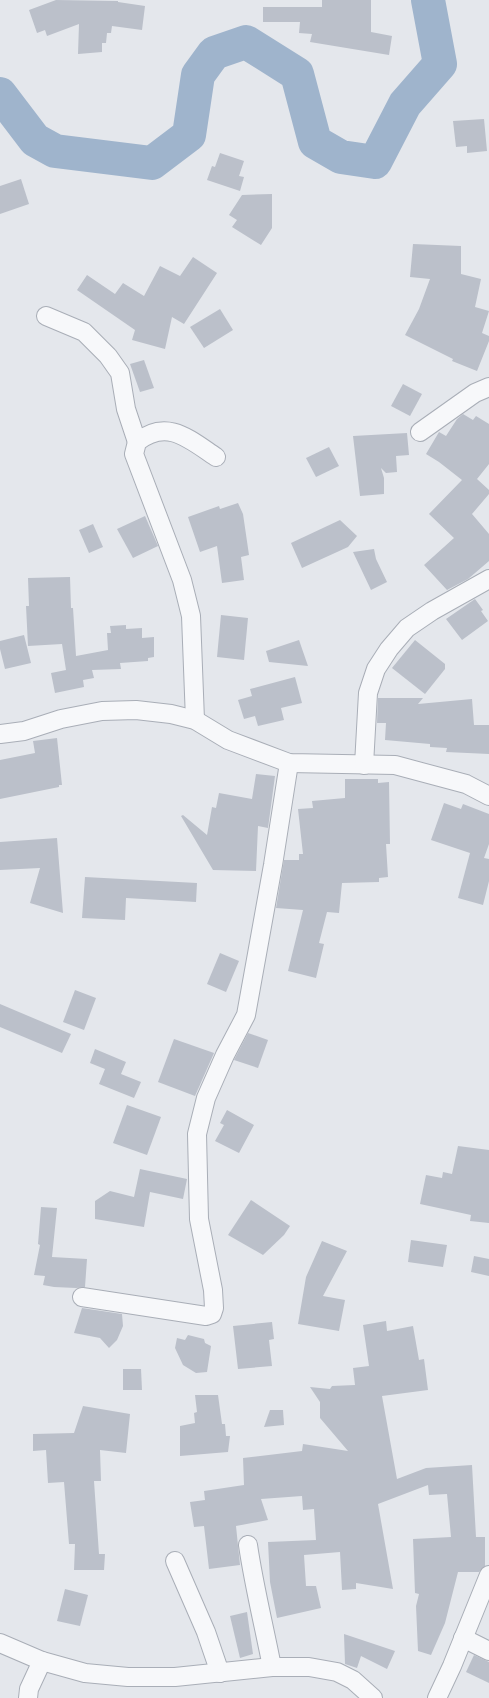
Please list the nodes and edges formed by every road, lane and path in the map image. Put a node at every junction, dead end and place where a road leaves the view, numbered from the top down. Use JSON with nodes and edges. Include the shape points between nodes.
{"nodes":[{"id":1,"x":46,"y":316,"type":"dead end"},
{"id":2,"x":489,"y":387,"type":"edge"},
{"id":3,"x":420,"y":432,"type":"dead end"},
{"id":4,"x":137,"y":442,"type":"junction"},
{"id":5,"x":216,"y":456,"type":"dead end"},
{"id":6,"x":489,"y":579,"type":"edge"},
{"id":7,"x":195,"y":720,"type":"junction"},
{"id":8,"x":0,"y":734,"type":"edge"},
{"id":9,"x":289,"y":763,"type":"junction"},
{"id":10,"x":364,"y":765,"type":"junction"},
{"id":11,"x":489,"y":796,"type":"edge"},
{"id":12,"x":82,"y":1297,"type":"dead end"},
{"id":13,"x":248,"y":1545,"type":"dead end"},
{"id":14,"x":175,"y":1560,"type":"dead end"},
{"id":15,"x":489,"y":1575,"type":"edge"},
{"id":16,"x":463,"y":1638,"type":"junction"},
{"id":17,"x":0,"y":1643,"type":"edge"},
{"id":18,"x":489,"y":1651,"type":"edge"},
{"id":19,"x":42,"y":1661,"type":"junction"},
{"id":20,"x":272,"y":1667,"type":"junction"},
{"id":21,"x":220,"y":1673,"type":"junction"},
{"id":22,"x":28,"y":1698,"type":"edge"},
{"id":23,"x":373,"y":1698,"type":"edge"},
{"id":24,"x":438,"y":1698,"type":"edge"}],
"edges":[{"from":1,"to":4,"type":"street","via":[[84,332],[108,356],[120,373],[126,409]]},
{"from":2,"to":3,"type":"street","via":[[475,393]]},
{"from":4,"to":5,"type":"street","via":[[147,434],[166,430],[186,437]]},
{"from":4,"to":7,"type":"street","via":[[134,454],[182,580],[191,616]]},
{"from":6,"to":10,"type":"street","via":[[407,628],[389,649],[376,669],[368,693]]},
{"from":7,"to":8,"type":"street","via":[[136,710],[102,711]]},
{"from":7,"to":9,"type":"street","via":[[228,740]]},
{"from":9,"to":10,"type":"street"},
{"from":9,"to":12,"type":"street","via":[[246,1015],[206,1098],[198,1134],[199,1219],[213,1290],[212,1314],[206,1316]]},
{"from":10,"to":11,"type":"street","via":[[395,765],[466,784]]},
{"from":13,"to":20,"type":"street"},
{"from":14,"to":21,"type":"street"},
{"from":15,"to":16,"type":"street"},
{"from":16,"to":18,"type":"street"},
{"from":16,"to":24,"type":"street"},
{"from":17,"to":19,"type":"street"},
{"from":19,"to":21,"type":"street","via":[[85,1673],[128,1677]]},
{"from":19,"to":22,"type":"street"},
{"from":20,"to":21,"type":"street"},
{"from":20,"to":23,"type":"street","via":[[309,1667],[338,1672],[353,1680]]}]}
